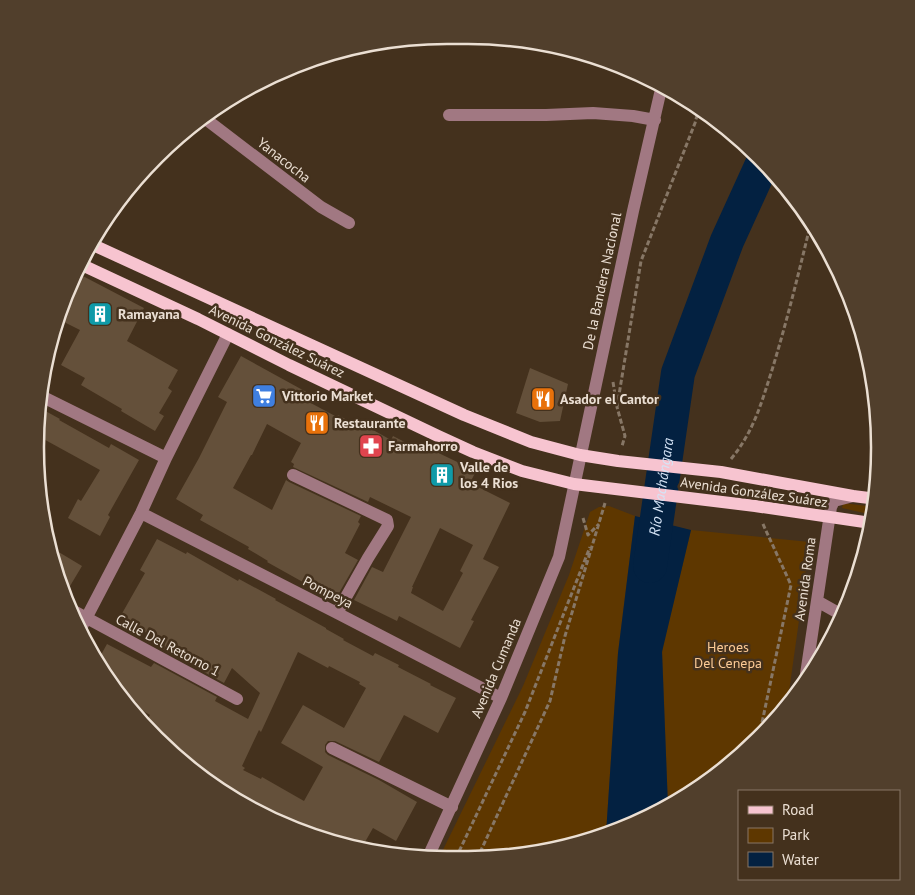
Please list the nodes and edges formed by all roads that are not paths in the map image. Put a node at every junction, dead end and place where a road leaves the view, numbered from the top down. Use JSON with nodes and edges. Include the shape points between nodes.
{"nodes":[{"id":1,"x":660,"y":93,"type":"edge"},
{"id":2,"x":449,"y":115,"type":"dead end"},
{"id":3,"x":655,"y":120,"type":"junction"},
{"id":4,"x":209,"y":122,"type":"edge"},
{"id":5,"x":349,"y":223,"type":"dead end"},
{"id":6,"x":97,"y":247,"type":"edge"},
{"id":7,"x":86,"y":267,"type":"edge"},
{"id":8,"x":228,"y":334,"type":"junction"},
{"id":9,"x":47,"y":399,"type":"edge"},
{"id":10,"x":580,"y":455,"type":"junction"},
{"id":11,"x":166,"y":458,"type":"junction"},
{"id":12,"x":293,"y":474,"type":"dead end"},
{"id":13,"x":574,"y":484,"type":"junction"},
{"id":14,"x":853,"y":496,"type":"junction"},
{"id":15,"x":868,"y":498,"type":"edge"},
{"id":16,"x":141,"y":513,"type":"junction"},
{"id":17,"x":829,"y":517,"type":"junction"},
{"id":18,"x":864,"y":522,"type":"edge"},
{"id":19,"x":817,"y":601,"type":"junction"},
{"id":20,"x":836,"y":612,"type":"edge"},
{"id":21,"x":337,"y":613,"type":"junction"},
{"id":22,"x":80,"y":614,"type":"edge"},
{"id":23,"x":86,"y":618,"type":"junction"},
{"id":24,"x":84,"y":623,"type":"edge"},
{"id":25,"x":807,"y":665,"type":"edge"},
{"id":26,"x":501,"y":698,"type":"junction"},
{"id":27,"x":237,"y":699,"type":"dead end"},
{"id":28,"x":332,"y":748,"type":"dead end"},
{"id":29,"x":452,"y":807,"type":"junction"},
{"id":30,"x":431,"y":850,"type":"edge"}],
"edges":[{"from":1,"to":3,"type":"street","name":"De la Bandera Nacional"},
{"from":2,"to":3,"type":"street","via":[[593,113]]},
{"from":3,"to":10,"type":"street","name":"De la Bandera Nacional","via":[[632,211]]},
{"from":4,"to":5,"type":"street","name":"Yanacocha","via":[[320,207]]},
{"from":6,"to":10,"type":"main road","name":"Avenida González Suárez","via":[[464,415],[531,442]]},
{"from":7,"to":8,"type":"main road","name":"Avenida González Suárez"},
{"from":8,"to":11,"type":"street"},
{"from":8,"to":13,"type":"main road","name":"Avenida González Suárez","via":[[473,452],[522,471]]},
{"from":9,"to":11,"type":"street"},
{"from":10,"to":13,"type":"street","name":"De la Bandera Nacional"},
{"from":10,"to":14,"type":"main road","name":"Avenida González Suárez","via":[[721,472]]},
{"from":11,"to":16,"type":"street"},
{"from":12,"to":21,"type":"street","via":[[387,520],[388,526]]},
{"from":13,"to":17,"type":"main road","name":"Avenida González Suárez"},
{"from":13,"to":26,"type":"street","name":"Avenida Cumanda","via":[[559,557]]},
{"from":14,"to":15,"type":"main road","name":"Avenida González Suárez"},
{"from":14,"to":17,"type":"street","name":"Avenida Roma","via":[[834,501]]},
{"from":16,"to":21,"type":"street","name":"Pompeya"},
{"from":16,"to":23,"type":"street"},
{"from":17,"to":18,"type":"main road","name":"Avenida González Suárez"},
{"from":17,"to":19,"type":"street","name":"Avenida Roma"},
{"from":19,"to":20,"type":"street"},
{"from":19,"to":25,"type":"street","name":"Avenida Roma"},
{"from":21,"to":26,"type":"street","name":"Pompeya"},
{"from":22,"to":23,"type":"street","name":"Calle Del Retorno 1"},
{"from":23,"to":24,"type":"street"},
{"from":23,"to":27,"type":"street","name":"Calle Del Retorno 1"},
{"from":26,"to":29,"type":"street","name":"Avenida Cumanda"},
{"from":28,"to":29,"type":"street"},
{"from":29,"to":30,"type":"street","name":"Avenida Cumanda"}]}
